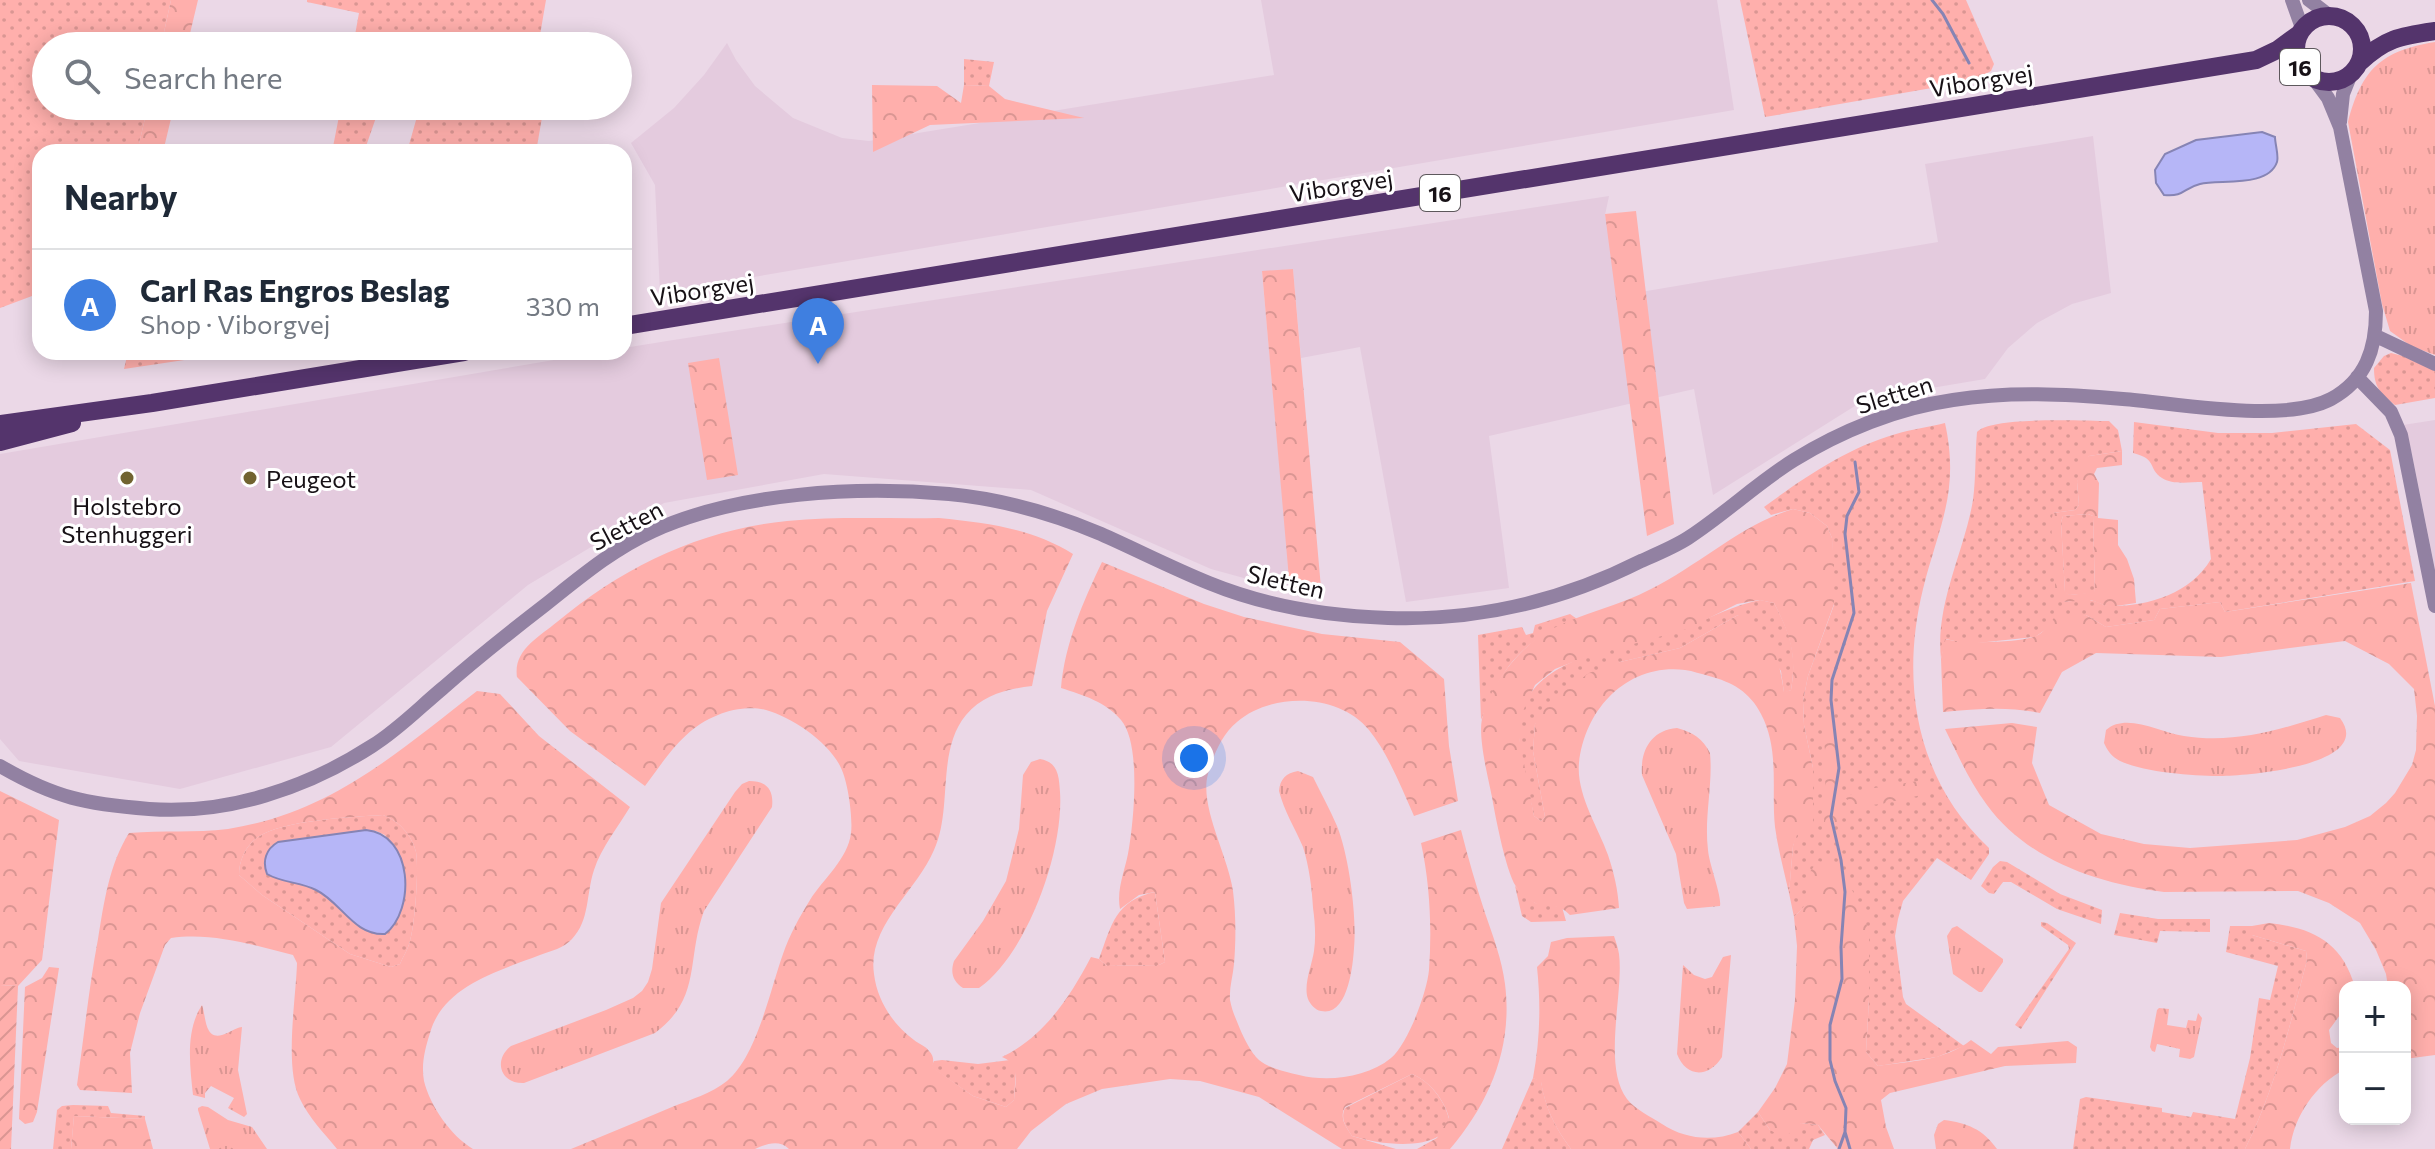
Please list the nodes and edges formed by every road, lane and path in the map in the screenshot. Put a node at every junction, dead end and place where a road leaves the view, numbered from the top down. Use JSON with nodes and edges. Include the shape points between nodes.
{"nodes":[{"id":1,"x":2292,"y":0,"type":"edge"},
{"id":2,"x":2309,"y":0,"type":"edge"},
{"id":3,"x":2330,"y":16,"type":"junction"},
{"id":4,"x":2353,"y":26,"type":"junction"},
{"id":5,"x":2300,"y":31,"type":"junction"},
{"id":6,"x":2435,"y":31,"type":"edge"},
{"id":7,"x":2395,"y":37,"type":"junction"},
{"id":8,"x":2256,"y":60,"type":"junction"},
{"id":9,"x":2355,"y":68,"type":"junction"},
{"id":10,"x":2309,"y":75,"type":"junction"},
{"id":11,"x":2340,"y":127,"type":"junction"},
{"id":12,"x":632,"y":325,"type":"edge"},
{"id":13,"x":2376,"y":336,"type":"junction"},
{"id":14,"x":415,"y":360,"type":"edge"},
{"id":15,"x":2435,"y":364,"type":"edge"},
{"id":16,"x":2357,"y":377,"type":"junction"},
{"id":17,"x":152,"y":403,"type":"junction"},
{"id":18,"x":0,"y":424,"type":"edge"},
{"id":19,"x":0,"y":442,"type":"edge"},
{"id":20,"x":2435,"y":606,"type":"edge"},
{"id":21,"x":0,"y":766,"type":"edge"}],
"edges":[{"from":1,"to":5,"type":"street"},
{"from":2,"to":3,"type":"street"},
{"from":3,"to":4,"type":"main road","number":"16"},
{"from":3,"to":5,"type":"main road","number":"16"},
{"from":4,"to":7,"type":"main road","number":"16"},
{"from":4,"to":9,"type":"main road","via":[[2361,43]]},
{"from":5,"to":8,"type":"main road","name":"Viborgvej","number":"16"},
{"from":5,"to":10,"type":"main road","number":"16","via":[[2295,53]]},
{"from":6,"to":7,"type":"main road","number":"16"},
{"from":7,"to":9,"type":"main road","number":"16"},
{"from":8,"to":10,"type":"main road","name":"Viborgvej","number":"16","via":[[2278,62]]},
{"from":8,"to":12,"type":"main road","name":"Viborgvej","number":"16"},
{"from":9,"to":10,"type":"main road","number":"16","via":[[2333,82]]},
{"from":9,"to":11,"type":"street","name":"Sletten","via":[[2343,94]]},
{"from":10,"to":11,"type":"street","name":"Sletten","via":[[2328,98]]},
{"from":11,"to":13,"type":"street","name":"Sletten","via":[[2376,311]]},
{"from":13,"to":15,"type":"street"},
{"from":13,"to":16,"type":"street","name":"Sletten"},
{"from":14,"to":17,"type":"main road"},
{"from":16,"to":20,"type":"street","via":[[2391,412],[2401,435]]},
{"from":16,"to":21,"type":"street","name":"Sletten","via":[[2335,397],[2294,409],[2211,409],[2043,394],[1958,399],[1910,410],[1854,428],[1794,460],[1685,540],[1620,572],[1559,596],[1466,615],[1392,618],[1275,603],[1213,585],[1095,531],[1028,508],[952,494],[778,497],[705,511],[609,556],[378,743],[325,774],[274,793],[176,811],[103,805],[61,797]]},
{"from":17,"to":18,"type":"main road"},
{"from":17,"to":19,"type":"main road"}]}
